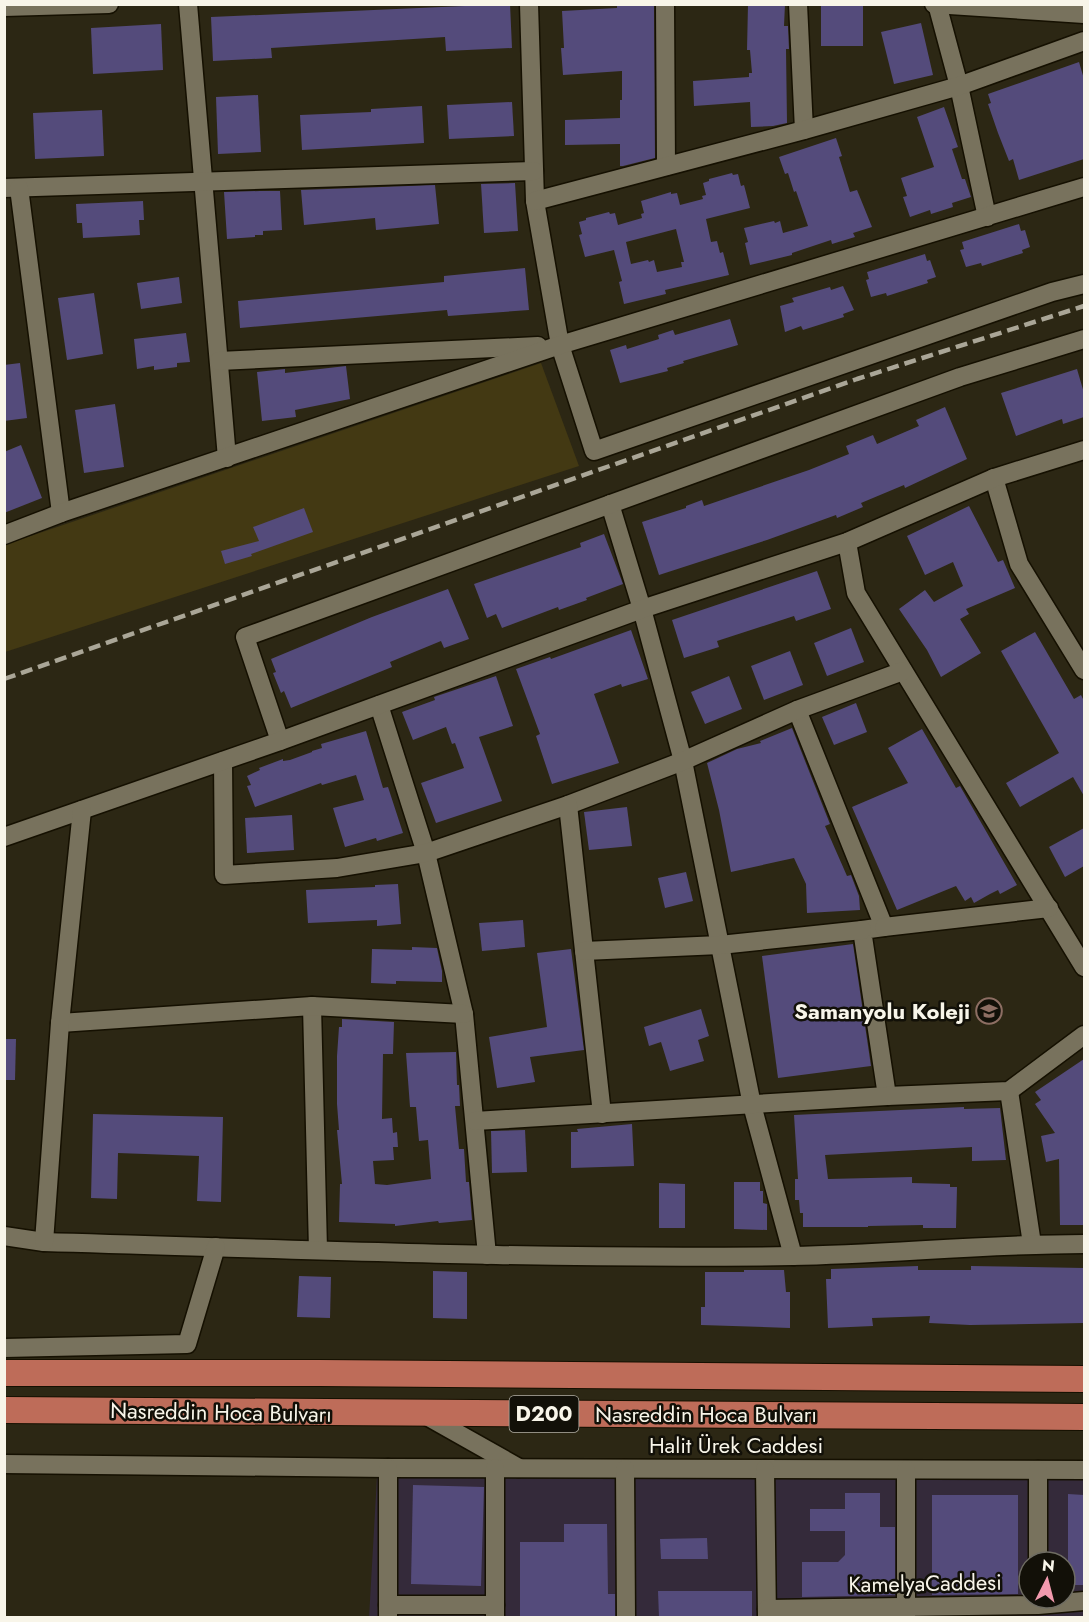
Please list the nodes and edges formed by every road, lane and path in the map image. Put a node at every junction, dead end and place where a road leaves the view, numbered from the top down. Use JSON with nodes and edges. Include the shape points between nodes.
{"nodes":[{"id":1,"x":109,"y":4,"type":"edge"},
{"id":2,"x":188,"y":4,"type":"edge"},
{"id":3,"x":529,"y":4,"type":"edge"},
{"id":4,"x":665,"y":4,"type":"edge"},
{"id":5,"x":798,"y":4,"type":"edge"},
{"id":6,"x":936,"y":5,"type":"edge"},
{"id":7,"x":4,"y":7,"type":"edge"},
{"id":8,"x":1077,"y":11,"type":"edge"},
{"id":9,"x":1084,"y":41,"type":"edge"},
{"id":10,"x":959,"y":86,"type":"junction"},
{"id":11,"x":804,"y":130,"type":"junction"},
{"id":12,"x":666,"y":166,"type":"junction"},
{"id":13,"x":534,"y":171,"type":"junction"},
{"id":14,"x":203,"y":182,"type":"junction"},
{"id":15,"x":1084,"y":187,"type":"edge"},
{"id":16,"x":12,"y":188,"type":"edge"},
{"id":17,"x":535,"y":201,"type":"junction"},
{"id":18,"x":987,"y":217,"type":"junction"},
{"id":19,"x":1084,"y":284,"type":"edge"},
{"id":20,"x":1084,"y":339,"type":"edge"},
{"id":21,"x":560,"y":345,"type":"junction"},
{"id":22,"x":219,"y":362,"type":"junction"},
{"id":23,"x":1084,"y":450,"type":"edge"},
{"id":24,"x":227,"y":458,"type":"junction"},
{"id":25,"x":994,"y":478,"type":"junction"},
{"id":26,"x":610,"y":504,"type":"junction"},
{"id":27,"x":61,"y":513,"type":"junction"},
{"id":28,"x":4,"y":534,"type":"edge"},
{"id":29,"x":847,"y":542,"type":"junction"},
{"id":30,"x":642,"y":609,"type":"junction"},
{"id":31,"x":1084,"y":670,"type":"edge"},
{"id":32,"x":903,"y":671,"type":"junction"},
{"id":33,"x":379,"y":705,"type":"junction"},
{"id":34,"x":797,"y":710,"type":"junction"},
{"id":35,"x":280,"y":741,"type":"junction"},
{"id":36,"x":223,"y":761,"type":"junction"},
{"id":37,"x":683,"y":761,"type":"junction"},
{"id":38,"x":568,"y":806,"type":"junction"},
{"id":39,"x":82,"y":810,"type":"junction"},
{"id":40,"x":4,"y":837,"type":"edge"},
{"id":41,"x":426,"y":853,"type":"junction"},
{"id":42,"x":1048,"y":908,"type":"junction"},
{"id":43,"x":884,"y":927,"type":"junction"},
{"id":44,"x":862,"y":930,"type":"junction"},
{"id":45,"x":720,"y":945,"type":"junction"},
{"id":46,"x":584,"y":951,"type":"junction"},
{"id":47,"x":1084,"y":967,"type":"edge"},
{"id":48,"x":312,"y":1006,"type":"junction"},
{"id":49,"x":464,"y":1014,"type":"junction"},
{"id":50,"x":60,"y":1023,"type":"junction"},
{"id":51,"x":1084,"y":1035,"type":"edge"},
{"id":52,"x":1009,"y":1091,"type":"junction"},
{"id":53,"x":887,"y":1096,"type":"junction"},
{"id":54,"x":752,"y":1105,"type":"junction"},
{"id":55,"x":602,"y":1114,"type":"junction"},
{"id":56,"x":475,"y":1121,"type":"junction"},
{"id":57,"x":4,"y":1236,"type":"edge"},
{"id":58,"x":44,"y":1242,"type":"junction"},
{"id":59,"x":1032,"y":1244,"type":"junction"},
{"id":60,"x":1084,"y":1244,"type":"edge"},
{"id":61,"x":216,"y":1247,"type":"junction"},
{"id":62,"x":318,"y":1250,"type":"junction"},
{"id":63,"x":487,"y":1255,"type":"junction"},
{"id":64,"x":793,"y":1256,"type":"junction"},
{"id":65,"x":4,"y":1348,"type":"edge"},
{"id":66,"x":4,"y":1373,"type":"edge"},
{"id":67,"x":1084,"y":1379,"type":"edge"},
{"id":68,"x":4,"y":1410,"type":"edge"},
{"id":69,"x":424,"y":1414,"type":"junction"},
{"id":70,"x":1084,"y":1417,"type":"edge"},
{"id":71,"x":4,"y":1464,"type":"edge"},
{"id":72,"x":388,"y":1468,"type":"junction"},
{"id":73,"x":495,"y":1468,"type":"junction"},
{"id":74,"x":520,"y":1468,"type":"junction"},
{"id":75,"x":625,"y":1469,"type":"junction"},
{"id":76,"x":765,"y":1469,"type":"junction"},
{"id":77,"x":906,"y":1470,"type":"junction"},
{"id":78,"x":1038,"y":1470,"type":"junction"},
{"id":79,"x":1084,"y":1470,"type":"edge"},
{"id":80,"x":1038,"y":1550,"type":"edge"},
{"id":81,"x":1017,"y":1608,"type":"edge"},
{"id":82,"x":388,"y":1611,"type":"edge"},
{"id":83,"x":495,"y":1611,"type":"edge"},
{"id":84,"x":906,"y":1612,"type":"edge"},
{"id":85,"x":767,"y":1613,"type":"edge"},
{"id":86,"x":626,"y":1617,"type":"edge"}],
"edges":[{"from":1,"to":7,"type":"street"},
{"from":2,"to":14,"type":"street"},
{"from":3,"to":13,"type":"street"},
{"from":4,"to":12,"type":"street"},
{"from":5,"to":11,"type":"street"},
{"from":6,"to":8,"type":"street"},
{"from":6,"to":10,"type":"street"},
{"from":9,"to":10,"type":"street"},
{"from":10,"to":11,"type":"street"},
{"from":10,"to":18,"type":"street"},
{"from":11,"to":12,"type":"street"},
{"from":12,"to":17,"type":"street"},
{"from":13,"to":14,"type":"street"},
{"from":13,"to":17,"type":"street"},
{"from":14,"to":16,"type":"street"},
{"from":14,"to":22,"type":"street"},
{"from":15,"to":18,"type":"street"},
{"from":16,"to":27,"type":"street"},
{"from":17,"to":21,"type":"street"},
{"from":18,"to":21,"type":"street"},
{"from":19,"to":21,"type":"street","via":[[594,451]]},
{"from":20,"to":26,"type":"street","via":[[960,377]]},
{"from":21,"to":22,"type":"street"},
{"from":21,"to":24,"type":"street"},
{"from":22,"to":24,"type":"street"},
{"from":23,"to":25,"type":"street"},
{"from":24,"to":27,"type":"street"},
{"from":25,"to":29,"type":"street"},
{"from":25,"to":31,"type":"street","via":[[1019,564]]},
{"from":26,"to":30,"type":"street"},
{"from":26,"to":35,"type":"street","via":[[245,637]]},
{"from":27,"to":28,"type":"street"},
{"from":29,"to":30,"type":"street"},
{"from":29,"to":32,"type":"street","via":[[856,593]]},
{"from":30,"to":33,"type":"street"},
{"from":30,"to":37,"type":"street"},
{"from":32,"to":34,"type":"street"},
{"from":32,"to":42,"type":"street"},
{"from":33,"to":35,"type":"street"},
{"from":33,"to":41,"type":"street"},
{"from":34,"to":37,"type":"street"},
{"from":34,"to":43,"type":"street"},
{"from":35,"to":36,"type":"street"},
{"from":36,"to":39,"type":"street"},
{"from":36,"to":41,"type":"street","via":[[224,875],[337,868]]},
{"from":37,"to":38,"type":"street"},
{"from":37,"to":45,"type":"street"},
{"from":38,"to":41,"type":"street"},
{"from":38,"to":46,"type":"street"},
{"from":39,"to":40,"type":"street"},
{"from":39,"to":50,"type":"street"},
{"from":41,"to":49,"type":"street"},
{"from":42,"to":43,"type":"street"},
{"from":42,"to":47,"type":"street"},
{"from":43,"to":44,"type":"street"},
{"from":44,"to":45,"type":"street"},
{"from":44,"to":53,"type":"street"},
{"from":45,"to":46,"type":"street"},
{"from":45,"to":54,"type":"street"},
{"from":46,"to":55,"type":"street"},
{"from":48,"to":49,"type":"street"},
{"from":48,"to":50,"type":"street"},
{"from":48,"to":62,"type":"street"},
{"from":49,"to":56,"type":"street"},
{"from":50,"to":58,"type":"street"},
{"from":51,"to":52,"type":"street"},
{"from":52,"to":53,"type":"street"},
{"from":52,"to":59,"type":"street"},
{"from":53,"to":54,"type":"street"},
{"from":54,"to":55,"type":"street"},
{"from":54,"to":64,"type":"street"},
{"from":55,"to":56,"type":"street"},
{"from":56,"to":63,"type":"street"},
{"from":57,"to":58,"type":"street"},
{"from":58,"to":61,"type":"street"},
{"from":59,"to":60,"type":"street"},
{"from":59,"to":64,"type":"street"},
{"from":61,"to":62,"type":"street"},
{"from":61,"to":65,"type":"street","via":[[187,1344]]},
{"from":62,"to":63,"type":"street"},
{"from":63,"to":64,"type":"street"},
{"from":66,"to":67,"type":"highway","name":"Nasreddin Hoca Bulvarı","number":"D200"},
{"from":68,"to":69,"type":"highway","name":"Nasreddin Hoca Bulvarı","number":"D200"},
{"from":69,"to":70,"type":"highway","name":"Nasreddin Hoca Bulvarı","number":"D200"},
{"from":69,"to":74,"type":"street"},
{"from":71,"to":72,"type":"street","name":"Halit Ürek Caddesi"},
{"from":72,"to":73,"type":"street","name":"Halit Ürek Caddesi"},
{"from":72,"to":82,"type":"street"},
{"from":73,"to":74,"type":"street","name":"Halit Ürek Caddesi"},
{"from":73,"to":83,"type":"street"},
{"from":74,"to":75,"type":"street","name":"Halit Ürek Caddesi"},
{"from":75,"to":76,"type":"street","name":"Halit Ürek Caddesi"},
{"from":75,"to":86,"type":"street"},
{"from":76,"to":77,"type":"street","name":"Halit Ürek Caddesi"},
{"from":76,"to":85,"type":"street"},
{"from":77,"to":78,"type":"street","name":"Halit Ürek Caddesi"},
{"from":77,"to":84,"type":"street"},
{"from":78,"to":79,"type":"street","name":"Halit Ürek Caddesi"},
{"from":78,"to":80,"type":"street"},
{"from":81,"to":84,"type":"street","name":"KamelyaCaddesi"},
{"from":82,"to":83,"type":"street"},
{"from":84,"to":85,"type":"street","name":"KamelyaCaddesi"}]}
